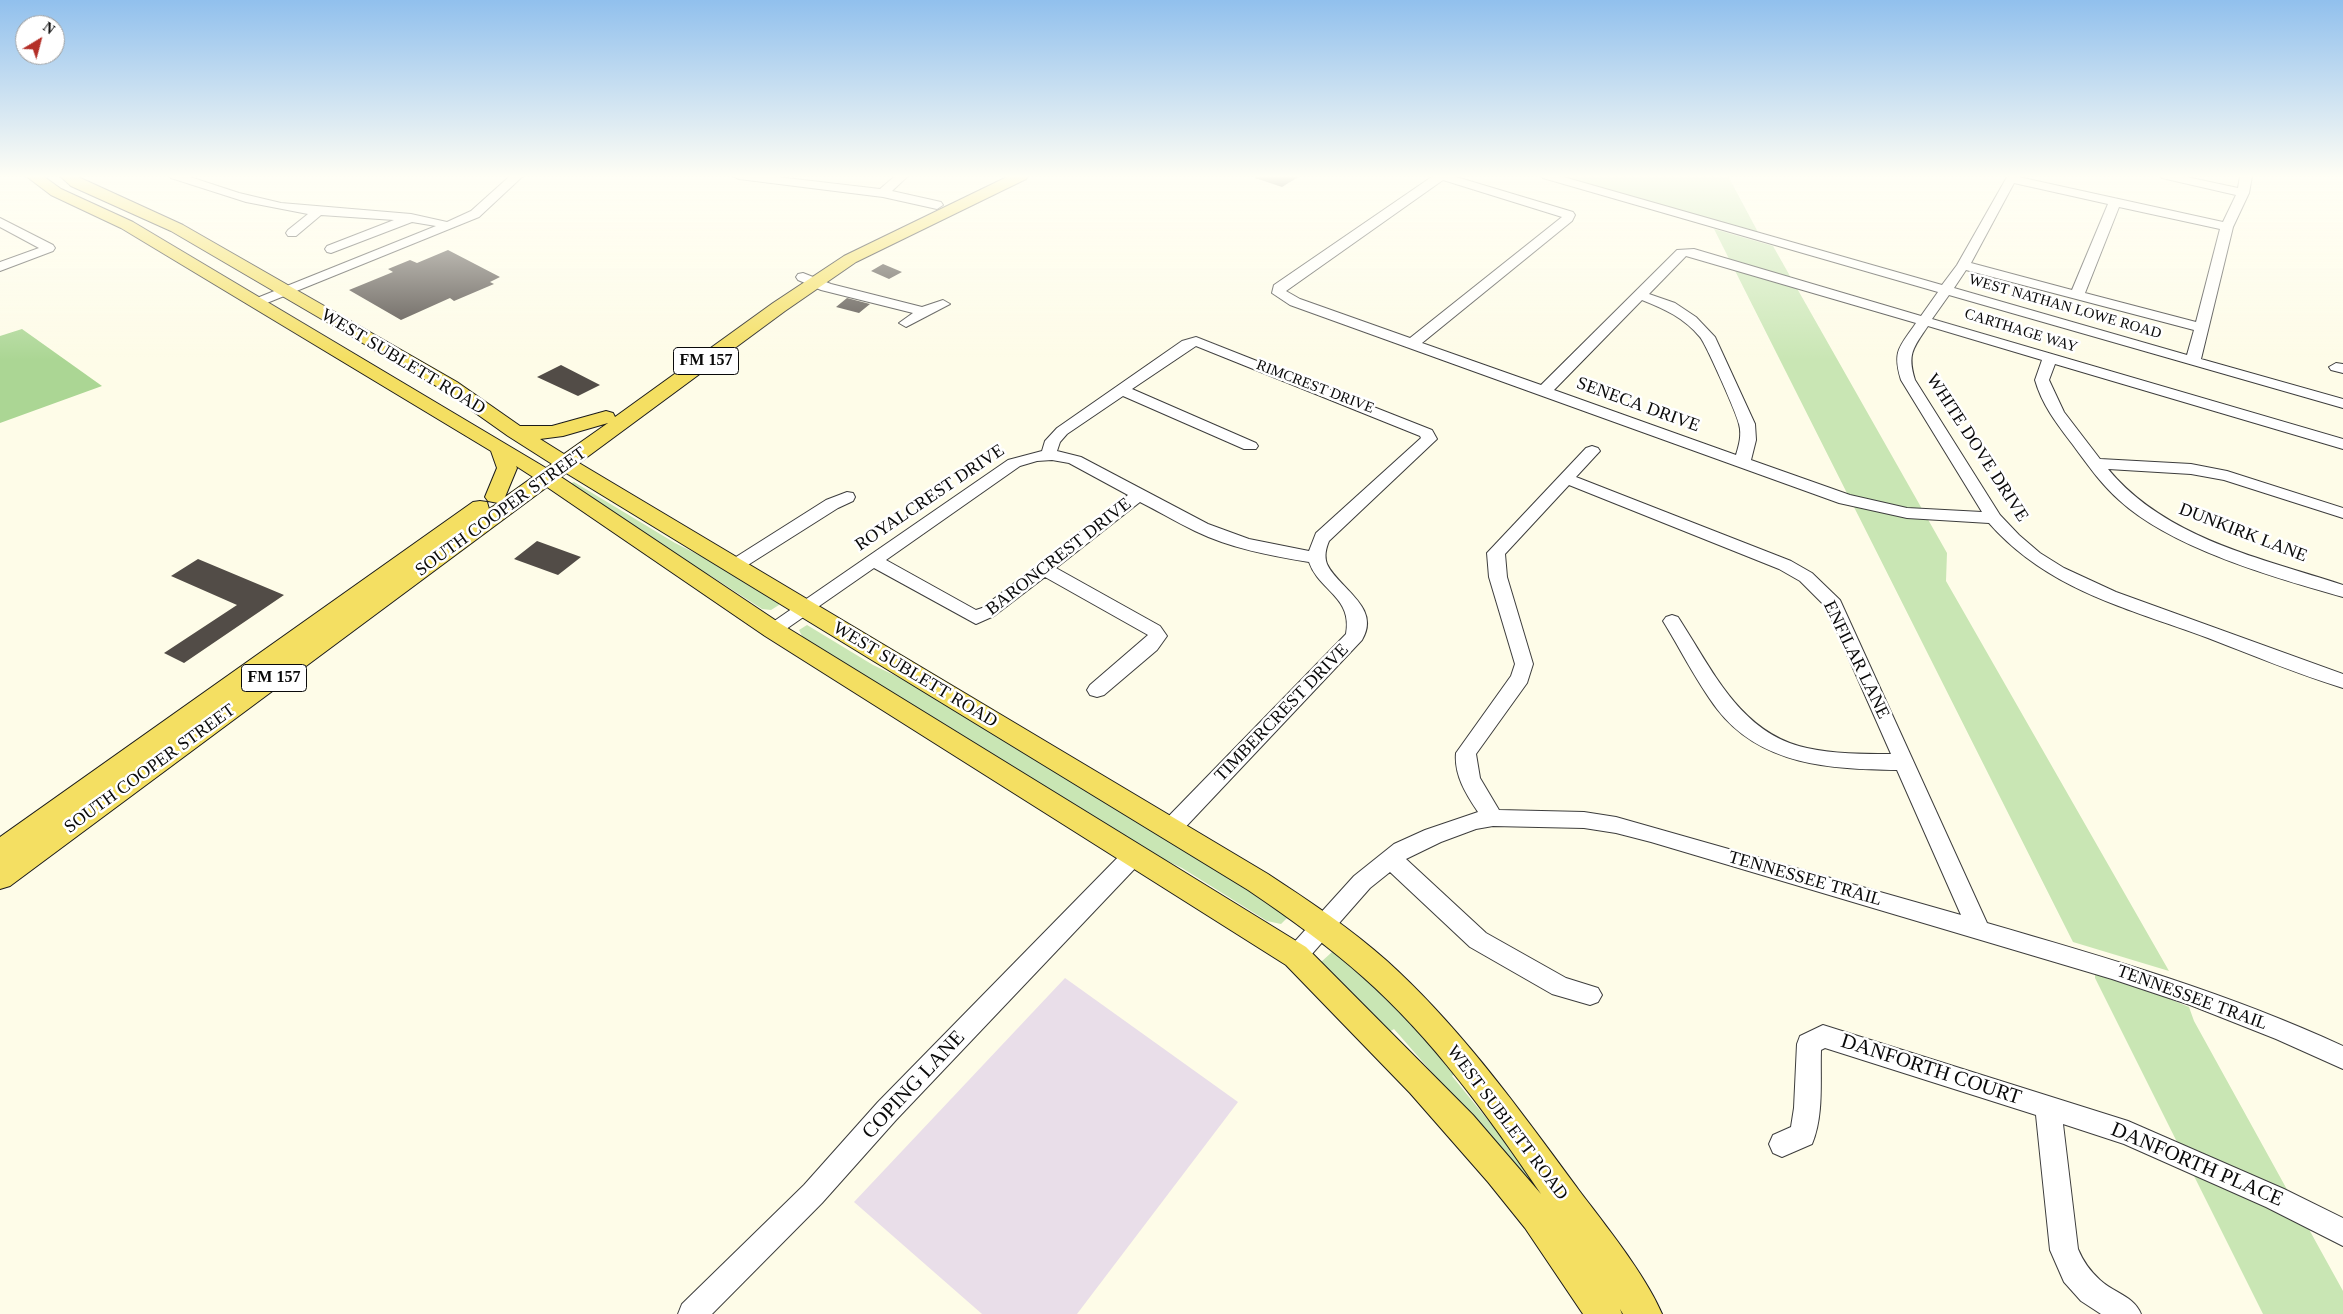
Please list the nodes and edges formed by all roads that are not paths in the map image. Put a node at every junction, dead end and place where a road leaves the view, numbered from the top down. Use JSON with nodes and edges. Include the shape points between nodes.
{"nodes":[{"id":1,"x":29,"y":237,"type":"edge"},
{"id":2,"x":148,"y":237,"type":"edge"},
{"id":3,"x":193,"y":237,"type":"edge"},
{"id":4,"x":361,"y":237,"type":"edge"},
{"id":5,"x":421,"y":237,"type":"edge"},
{"id":6,"x":872,"y":237,"type":"edge"},
{"id":7,"x":896,"y":237,"type":"edge"},
{"id":8,"x":1352,"y":237,"type":"edge"},
{"id":9,"x":1544,"y":237,"type":"edge"},
{"id":10,"x":1761,"y":237,"type":"edge"},
{"id":11,"x":1978,"y":237,"type":"edge"},
{"id":12,"x":2101,"y":237,"type":"edge"},
{"id":13,"x":2224,"y":237,"type":"edge"},
{"id":14,"x":331,"y":249,"type":"dead end"},
{"id":15,"x":1963,"y":265,"type":"junction"},
{"id":16,"x":0,"y":267,"type":"edge"},
{"id":17,"x":810,"y":279,"type":"junction"},
{"id":18,"x":1944,"y":290,"type":"junction"},
{"id":19,"x":287,"y":292,"type":"junction"},
{"id":20,"x":1640,"y":295,"type":"junction"},
{"id":21,"x":2078,"y":295,"type":"junction"},
{"id":22,"x":257,"y":303,"type":"junction"},
{"id":23,"x":1925,"y":320,"type":"junction"},
{"id":24,"x":906,"y":323,"type":"dead end"},
{"id":25,"x":2202,"y":328,"type":"junction"},
{"id":26,"x":1412,"y":344,"type":"junction"},
{"id":27,"x":2050,"y":357,"type":"junction"},
{"id":28,"x":2194,"y":361,"type":"junction"},
{"id":29,"x":1122,"y":390,"type":"junction"},
{"id":30,"x":1544,"y":391,"type":"junction"},
{"id":31,"x":2343,"y":404,"type":"edge"},
{"id":32,"x":606,"y":417,"type":"junction"},
{"id":33,"x":515,"y":432,"type":"junction"},
{"id":34,"x":596,"y":443,"type":"junction"},
{"id":35,"x":2343,"y":444,"type":"edge"},
{"id":36,"x":1250,"y":446,"type":"dead end"},
{"id":37,"x":500,"y":448,"type":"junction"},
{"id":38,"x":1592,"y":451,"type":"dead end"},
{"id":39,"x":1048,"y":455,"type":"junction"},
{"id":40,"x":1742,"y":462,"type":"junction"},
{"id":41,"x":2095,"y":464,"type":"junction"},
{"id":42,"x":550,"y":467,"type":"junction"},
{"id":43,"x":1567,"y":478,"type":"junction"},
{"id":44,"x":598,"y":484,"type":"junction"},
{"id":45,"x":1140,"y":494,"type":"junction"},
{"id":46,"x":577,"y":497,"type":"junction"},
{"id":47,"x":501,"y":503,"type":"junction"},
{"id":48,"x":2343,"y":513,"type":"edge"},
{"id":49,"x":1994,"y":518,"type":"junction"},
{"id":50,"x":791,"y":536,"type":"dead end"},
{"id":51,"x":1316,"y":557,"type":"junction"},
{"id":52,"x":873,"y":560,"type":"junction"},
{"id":53,"x":739,"y":569,"type":"junction"},
{"id":54,"x":1044,"y":569,"type":"junction"},
{"id":55,"x":2343,"y":591,"type":"edge"},
{"id":56,"x":804,"y":608,"type":"junction"},
{"id":57,"x":1672,"y":621,"type":"dead end"},
{"id":58,"x":773,"y":630,"type":"junction"},
{"id":59,"x":2343,"y":681,"type":"edge"},
{"id":60,"x":1097,"y":690,"type":"dead end"},
{"id":61,"x":1904,"y":762,"type":"junction"},
{"id":62,"x":1493,"y":818,"type":"junction"},
{"id":63,"x":1170,"y":829,"type":"junction"},
{"id":64,"x":3,"y":844,"type":"edge"},
{"id":65,"x":1134,"y":855,"type":"junction"},
{"id":66,"x":1391,"y":859,"type":"junction"},
{"id":67,"x":0,"y":878,"type":"edge"},
{"id":68,"x":1322,"y":925,"type":"junction"},
{"id":69,"x":1980,"y":931,"type":"junction"},
{"id":70,"x":1296,"y":956,"type":"junction"},
{"id":71,"x":1590,"y":995,"type":"dead end"},
{"id":72,"x":2343,"y":1058,"type":"edge"},
{"id":73,"x":2048,"y":1107,"type":"junction"},
{"id":74,"x":1782,"y":1144,"type":"dead end"},
{"id":75,"x":2343,"y":1232,"type":"edge"},
{"id":76,"x":692,"y":1314,"type":"edge"},
{"id":77,"x":1604,"y":1314,"type":"edge"},
{"id":78,"x":1644,"y":1314,"type":"edge"},
{"id":79,"x":2127,"y":1314,"type":"edge"}],
"edges":[{"from":1,"to":16,"type":"street","via":[[49,248]]},
{"from":2,"to":22,"type":"main road","name":"WEST SUBLETT ROAD"},
{"from":3,"to":19,"type":"main road","name":"WEST SUBLETT ROAD"},
{"from":4,"to":14,"type":"street"},
{"from":5,"to":19,"type":"street"},
{"from":6,"to":17,"type":"main road","name":"SOUTH COOPER STREET","number":"FM 157","via":[[836,255]]},
{"from":7,"to":17,"type":"main road","name":"SOUTH COOPER STREET","number":"FM 157"},
{"from":8,"to":26,"type":"street","name":"SENECA DRIVE","via":[[1279,288],[1279,293],[1295,302]]},
{"from":9,"to":26,"type":"street"},
{"from":10,"to":18,"type":"street","name":"WEST NATHAN LOWE ROAD"},
{"from":11,"to":15,"type":"street","name":"WHITE DOVE DRIVE"},
{"from":12,"to":21,"type":"street"},
{"from":13,"to":25,"type":"street"},
{"from":15,"to":18,"type":"street","name":"WHITE DOVE DRIVE"},
{"from":15,"to":21,"type":"street"},
{"from":17,"to":24,"type":"street","via":[[826,287],[932,307]]},
{"from":17,"to":32,"type":"main road","name":"SOUTH COOPER STREET","number":"FM 157","via":[[763,302]]},
{"from":17,"to":34,"type":"main road","name":"SOUTH COOPER STREET","number":"FM 157","via":[[774,311]]},
{"from":18,"to":23,"type":"street","name":"WHITE DOVE DRIVE"},
{"from":18,"to":28,"type":"street","name":"WEST NATHAN LOWE ROAD"},
{"from":19,"to":22,"type":"street"},
{"from":19,"to":33,"type":"main road","name":"WEST SUBLETT ROAD","via":[[450,386]]},
{"from":20,"to":23,"type":"street","name":"CARTHAGE WAY","via":[[1682,253],[1689,252]]},
{"from":20,"to":30,"type":"street"},
{"from":20,"to":40,"type":"street","via":[[1670,306],[1708,336],[1747,424],[1748,440]]},
{"from":21,"to":25,"type":"street"},
{"from":22,"to":37,"type":"main road","name":"WEST SUBLETT ROAD"},
{"from":23,"to":27,"type":"street","name":"CARTHAGE WAY"},
{"from":23,"to":49,"type":"street","name":"WHITE DOVE DRIVE","via":[[1905,350],[1903,363],[1908,380]]},
{"from":25,"to":28,"type":"street"},
{"from":26,"to":30,"type":"street","name":"SENECA DRIVE"},
{"from":27,"to":35,"type":"street","name":"CARTHAGE WAY"},
{"from":27,"to":41,"type":"street","name":"DUNKIRK LANE","via":[[2042,380],[2045,392]]},
{"from":28,"to":31,"type":"street","name":"WEST NATHAN LOWE ROAD"},
{"from":29,"to":36,"type":"street"},
{"from":29,"to":39,"type":"street","via":[[1062,431],[1053,441]]},
{"from":29,"to":51,"type":"street","name":"RIMCREST DRIVE","via":[[1196,341],[1428,433],[1426,442],[1322,537]]},
{"from":30,"to":40,"type":"street","name":"SENECA DRIVE"},
{"from":32,"to":33,"type":"main road","via":[[552,434]]},
{"from":32,"to":42,"type":"main road","name":"SOUTH COOPER STREET","number":"FM 157"},
{"from":33,"to":42,"type":"main road","name":"WEST SUBLETT ROAD"},
{"from":34,"to":42,"type":"main road","name":"SOUTH COOPER STREET","number":"FM 157"},
{"from":34,"to":44,"type":"main road","via":[[589,456]]},
{"from":37,"to":42,"type":"main road","name":"WEST SUBLETT ROAD"},
{"from":37,"to":47,"type":"main road","via":[[507,468]]},
{"from":38,"to":43,"type":"street"},
{"from":39,"to":45,"type":"street","name":"ROYALCREST DRIVE","via":[[1075,460]]},
{"from":39,"to":52,"type":"street","name":"ROYALCREST DRIVE","via":[[1014,463]]},
{"from":40,"to":49,"type":"street","name":"SENECA DRIVE","via":[[1874,507],[1907,513]]},
{"from":41,"to":48,"type":"street","via":[[2191,469],[2227,476]]},
{"from":41,"to":55,"type":"street","name":"DUNKIRK LANE","via":[[2132,504],[2159,522],[2232,554]]},
{"from":42,"to":44,"type":"main road","name":"WEST SUBLETT ROAD"},
{"from":42,"to":46,"type":"main road","name":"WEST SUBLETT ROAD"},
{"from":42,"to":47,"type":"main road","name":"SOUTH COOPER STREET","number":"FM 157"},
{"from":43,"to":61,"type":"street","name":"ENFILAR LANE","via":[[1785,565],[1817,586],[1834,604]]},
{"from":43,"to":62,"type":"street","via":[[1496,553],[1498,576],[1524,664],[1520,678],[1466,753],[1464,762]]},
{"from":44,"to":53,"type":"main road","name":"WEST SUBLETT ROAD"},
{"from":45,"to":51,"type":"street","name":"ROYALCREST DRIVE","via":[[1195,525],[1232,540]]},
{"from":45,"to":54,"type":"street","name":"BARONCREST DRIVE"},
{"from":46,"to":47,"type":"main road","via":[[547,496]]},
{"from":46,"to":58,"type":"main road","name":"WEST SUBLETT ROAD"},
{"from":47,"to":64,"type":"main road","name":"SOUTH COOPER STREET","number":"FM 157"},
{"from":47,"to":67,"type":"main road","name":"SOUTH COOPER STREET","number":"FM 157"},
{"from":49,"to":59,"type":"street","name":"WHITE DOVE DRIVE","via":[[2026,552],[2072,580]]},
{"from":50,"to":53,"type":"street"},
{"from":51,"to":63,"type":"street","name":"TIMBERCREST DRIVE","via":[[1325,575],[1354,607],[1358,625],[1355,636]]},
{"from":52,"to":54,"type":"street","name":"BARONCREST DRIVE","via":[[976,618]]},
{"from":52,"to":56,"type":"street","name":"ROYALCREST DRIVE"},
{"from":53,"to":56,"type":"main road","name":"WEST SUBLETT ROAD"},
{"from":54,"to":60,"type":"street","via":[[1154,630],[1158,636]]},
{"from":56,"to":58,"type":"street","name":"ROYALCREST DRIVE"},
{"from":56,"to":63,"type":"main road","name":"WEST SUBLETT ROAD"},
{"from":57,"to":61,"type":"street","via":[[1726,706],[1767,742],[1796,754],[1838,761]]},
{"from":58,"to":65,"type":"main road","name":"WEST SUBLETT ROAD"},
{"from":61,"to":69,"type":"street","name":"ENFILAR LANE"},
{"from":62,"to":66,"type":"street","name":"TENNESSEE TRAIL","via":[[1474,821],[1433,836],[1402,850]]},
{"from":62,"to":69,"type":"street","name":"TENNESSEE TRAIL","via":[[1584,820],[1631,828]]},
{"from":63,"to":68,"type":"main road","name":"WEST SUBLETT ROAD"},
{"from":65,"to":70,"type":"main road","name":"WEST SUBLETT ROAD"},
{"from":65,"to":76,"type":"street","name":"COPING LANE","via":[[887,1111],[812,1194]]},
{"from":66,"to":68,"type":"street","name":"TENNESSEE TRAIL","via":[[1362,882]]},
{"from":66,"to":71,"type":"street","via":[[1478,940],[1560,987]]},
{"from":68,"to":70,"type":"street","name":"TENNESSEE TRAIL"},
{"from":68,"to":78,"type":"main road","name":"WEST SUBLETT ROAD","via":[[1390,983],[1482,1085]]},
{"from":69,"to":72,"type":"street","name":"TENNESSEE TRAIL","via":[[2194,996],[2285,1031]]},
{"from":70,"to":77,"type":"main road","name":"WEST SUBLETT ROAD","via":[[1406,1066],[1513,1185],[1568,1256]]},
{"from":73,"to":74,"type":"street","name":"DANFORTH COURT","via":[[1823,1036],[1809,1044],[1803,1135]]},
{"from":73,"to":75,"type":"street","name":"DANFORTH PLACE","via":[[2128,1133]]},
{"from":73,"to":79,"type":"street","via":[[2064,1250],[2074,1272],[2091,1291]]}]}
